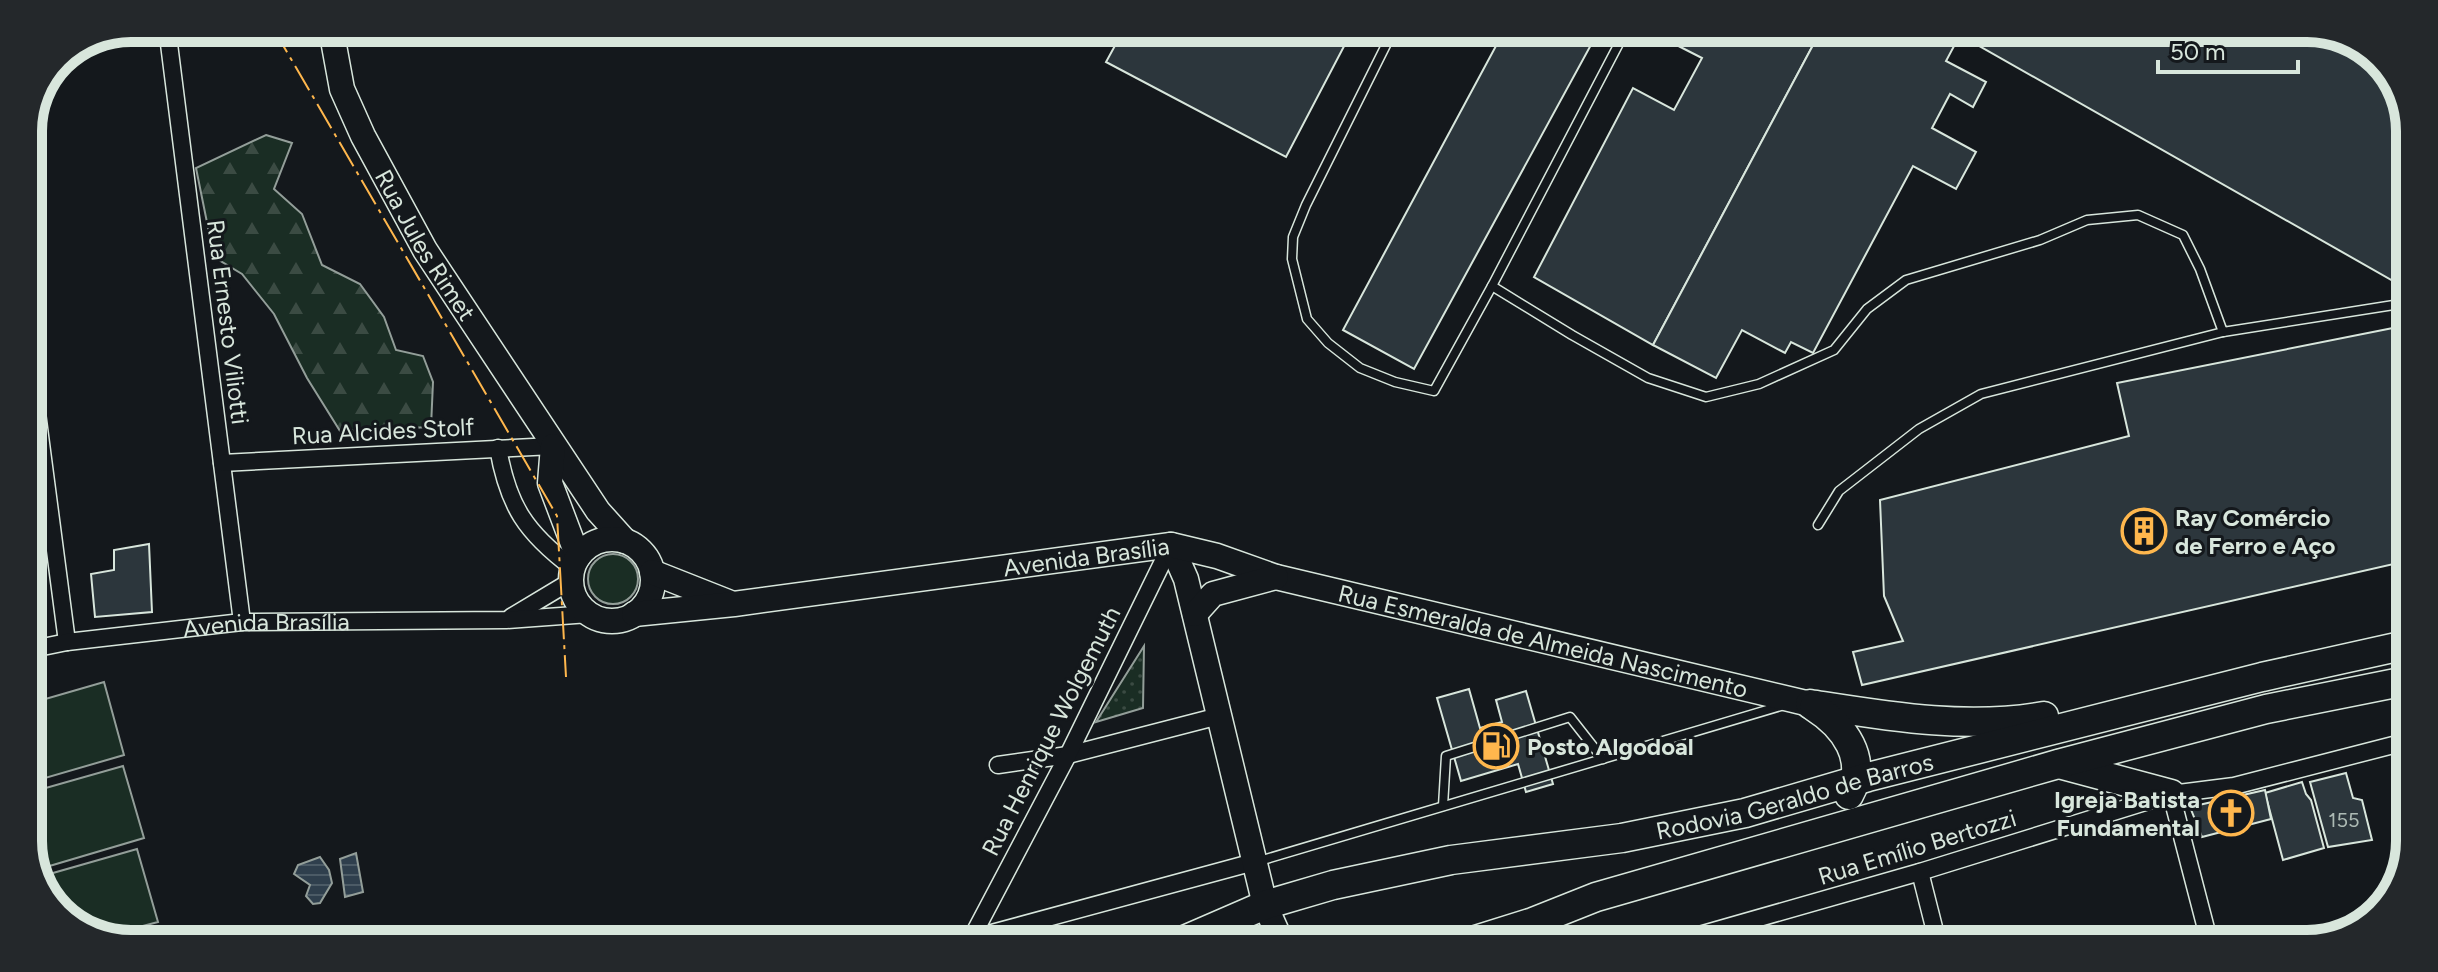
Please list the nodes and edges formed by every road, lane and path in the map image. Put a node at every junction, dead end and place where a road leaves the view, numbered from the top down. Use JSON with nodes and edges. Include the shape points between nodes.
{"nodes":[{"id":1,"x":169,"y":42,"type":"edge"},
{"id":2,"x":333,"y":42,"type":"edge"},
{"id":3,"x":1388,"y":42,"type":"edge"},
{"id":4,"x":1620,"y":42,"type":"edge"},
{"id":5,"x":1492,"y":286,"type":"junction"},
{"id":6,"x":2396,"y":305,"type":"edge"},
{"id":7,"x":2223,"y":332,"type":"junction"},
{"id":8,"x":553,"y":446,"type":"junction"},
{"id":9,"x":498,"y":448,"type":"junction"},
{"id":10,"x":42,"y":451,"type":"edge"},
{"id":11,"x":222,"y":463,"type":"junction"},
{"id":12,"x":1818,"y":525,"type":"dead end"},
{"id":13,"x":625,"y":541,"type":"junction"},
{"id":14,"x":1171,"y":545,"type":"junction"},
{"id":15,"x":574,"y":568,"type":"junction"},
{"id":16,"x":652,"y":572,"type":"junction"},
{"id":17,"x":1276,"y":577,"type":"junction"},
{"id":18,"x":734,"y":604,"type":"junction"},
{"id":19,"x":589,"y":614,"type":"junction"},
{"id":20,"x":634,"y":614,"type":"junction"},
{"id":21,"x":1195,"y":614,"type":"junction"},
{"id":22,"x":506,"y":620,"type":"junction"},
{"id":23,"x":242,"y":622,"type":"junction"},
{"id":24,"x":67,"y":642,"type":"junction"},
{"id":25,"x":42,"y":647,"type":"edge"},
{"id":26,"x":2396,"y":647,"type":"edge"},
{"id":27,"x":2262,"y":677,"type":"junction"},
{"id":28,"x":2396,"y":683,"type":"edge"},
{"id":29,"x":1803,"y":703,"type":"junction"},
{"id":30,"x":1219,"y":716,"type":"junction"},
{"id":31,"x":2396,"y":744,"type":"edge"},
{"id":32,"x":1068,"y":755,"type":"junction"},
{"id":33,"x":1603,"y":759,"type":"junction"},
{"id":34,"x":2058,"y":764,"type":"junction"},
{"id":35,"x":998,"y":765,"type":"dead end"},
{"id":36,"x":1854,"y":781,"type":"junction"},
{"id":37,"x":2171,"y":794,"type":"junction"},
{"id":38,"x":1443,"y":806,"type":"junction"},
{"id":39,"x":1254,"y":862,"type":"junction"},
{"id":40,"x":1920,"y":872,"type":"junction"},
{"id":41,"x":1596,"y":897,"type":"junction"},
{"id":42,"x":1265,"y":905,"type":"junction"},
{"id":43,"x":973,"y":930,"type":"edge"},
{"id":44,"x":1005,"y":930,"type":"edge"},
{"id":45,"x":1207,"y":930,"type":"edge"},
{"id":46,"x":1276,"y":930,"type":"edge"},
{"id":47,"x":1528,"y":930,"type":"edge"},
{"id":48,"x":1717,"y":930,"type":"edge"},
{"id":49,"x":1935,"y":930,"type":"edge"},
{"id":50,"x":2206,"y":930,"type":"edge"}],
"edges":[{"from":1,"to":11,"type":"street","name":"Rua Ernesto Viliotti"},
{"from":2,"to":8,"type":"main road","name":"Rua Jules Rimet","via":[[342,89],[363,136],[425,250]]},
{"from":3,"to":5,"type":"lane","via":[[1293,237],[1292,259],[1307,319],[1360,368],[1434,391]]},
{"from":4,"to":5,"type":"lane"},
{"from":5,"to":7,"type":"lane","via":[[1648,378],[1706,397],[1759,384],[1834,350],[1867,309],[1906,280],[2040,240],[2087,220],[2138,215],[2183,235]]},
{"from":6,"to":7,"type":"lane"},
{"from":7,"to":12,"type":"lane","via":[[1981,394],[1919,429],[1839,491]]},
{"from":8,"to":9,"type":"street","name":"Rua Alcides Stolf"},
{"from":8,"to":13,"type":"main road","name":"Rua Jules Rimet"},
{"from":8,"to":15,"type":"main road","via":[[550,483]]},
{"from":9,"to":11,"type":"street","name":"Rua Alcides Stolf"},
{"from":9,"to":15,"type":"street","name":"Rua Alcides Stolf","via":[[504,483],[522,517],[543,545]]},
{"from":10,"to":24,"type":"street"},
{"from":11,"to":23,"type":"street","name":"Rua Ernesto Viliotti"},
{"from":13,"to":15,"type":"main road","via":[[596,542]]},
{"from":13,"to":16,"type":"main road","via":[[640,550]]},
{"from":14,"to":17,"type":"main road","name":"Rua Esmeralda de Almeida Nascimento"},
{"from":14,"to":18,"type":"main road","name":"Avenida Brasília"},
{"from":14,"to":21,"type":"main road","name":"Avenida Brasília"},
{"from":14,"to":32,"type":"street","name":"Rua Henrique Wolgemuth"},
{"from":15,"to":19,"type":"main road","via":[[576,600]]},
{"from":15,"to":22,"type":"street"},
{"from":16,"to":18,"type":"main road","name":"Avenida Brasília"},
{"from":16,"to":20,"type":"main road","via":[[651,591]]},
{"from":17,"to":21,"type":"main road","name":"Rua Esmeralda de Almeida Nascimento","via":[[1213,594]]},
{"from":17,"to":29,"type":"main road","name":"Rua Esmeralda de Almeida Nascimento"},
{"from":18,"to":20,"type":"main road","name":"Avenida Brasília"},
{"from":19,"to":20,"type":"main road","via":[[611,621]]},
{"from":19,"to":22,"type":"street","name":"Avenida Brasília"},
{"from":21,"to":30,"type":"main road","name":"Avenida Brasília"},
{"from":22,"to":23,"type":"street","name":"Avenida Brasília"},
{"from":23,"to":24,"type":"street","name":"Avenida Brasília"},
{"from":24,"to":25,"type":"street","name":"Avenida Brasília"},
{"from":26,"to":27,"type":"highway","name":"Rodovia Geraldo de Barros"},
{"from":27,"to":29,"type":"highway","via":[[2009,722],[1904,719]]},
{"from":27,"to":36,"type":"highway","name":"Rodovia Geraldo de Barros"},
{"from":28,"to":34,"type":"highway","name":"Rodovia Geraldo de Barros","via":[[2266,709]]},
{"from":29,"to":33,"type":"lane"},
{"from":29,"to":36,"type":"highway","via":[[1840,727],[1856,765]]},
{"from":30,"to":32,"type":"street"},
{"from":30,"to":39,"type":"main road","name":"Avenida Brasília"},
{"from":31,"to":37,"type":"street","name":"Rua Emílio Bertozzi","via":[[2234,786]]},
{"from":32,"to":35,"type":"street"},
{"from":32,"to":43,"type":"street","name":"Rua Henrique Wolgemuth"},
{"from":33,"to":38,"type":"lane"},
{"from":33,"to":38,"type":"lane","via":[[1570,717],[1446,756]]},
{"from":34,"to":37,"type":"highway"},
{"from":34,"to":41,"type":"highway","name":"Rodovia Geraldo de Barros"},
{"from":36,"to":41,"type":"highway","via":[[1845,802],[1828,815]]},
{"from":36,"to":42,"type":"highway","name":"Rodovia Geraldo de Barros","via":[[1745,813],[1622,838],[1451,860]]},
{"from":37,"to":40,"type":"street","name":"Rua Emílio Bertozzi"},
{"from":37,"to":50,"type":"street"},
{"from":38,"to":39,"type":"lane"},
{"from":39,"to":42,"type":"main road","name":"Avenida Brasília"},
{"from":39,"to":44,"type":"street"},
{"from":40,"to":48,"type":"street","name":"Rua Emílio Bertozzi"},
{"from":40,"to":49,"type":"street"},
{"from":41,"to":47,"type":"highway","name":"Rodovia Geraldo de Barros"},
{"from":42,"to":45,"type":"highway","name":"Rodovia Geraldo de Barros"},
{"from":42,"to":46,"type":"main road","name":"Avenida Brasília"}]}
